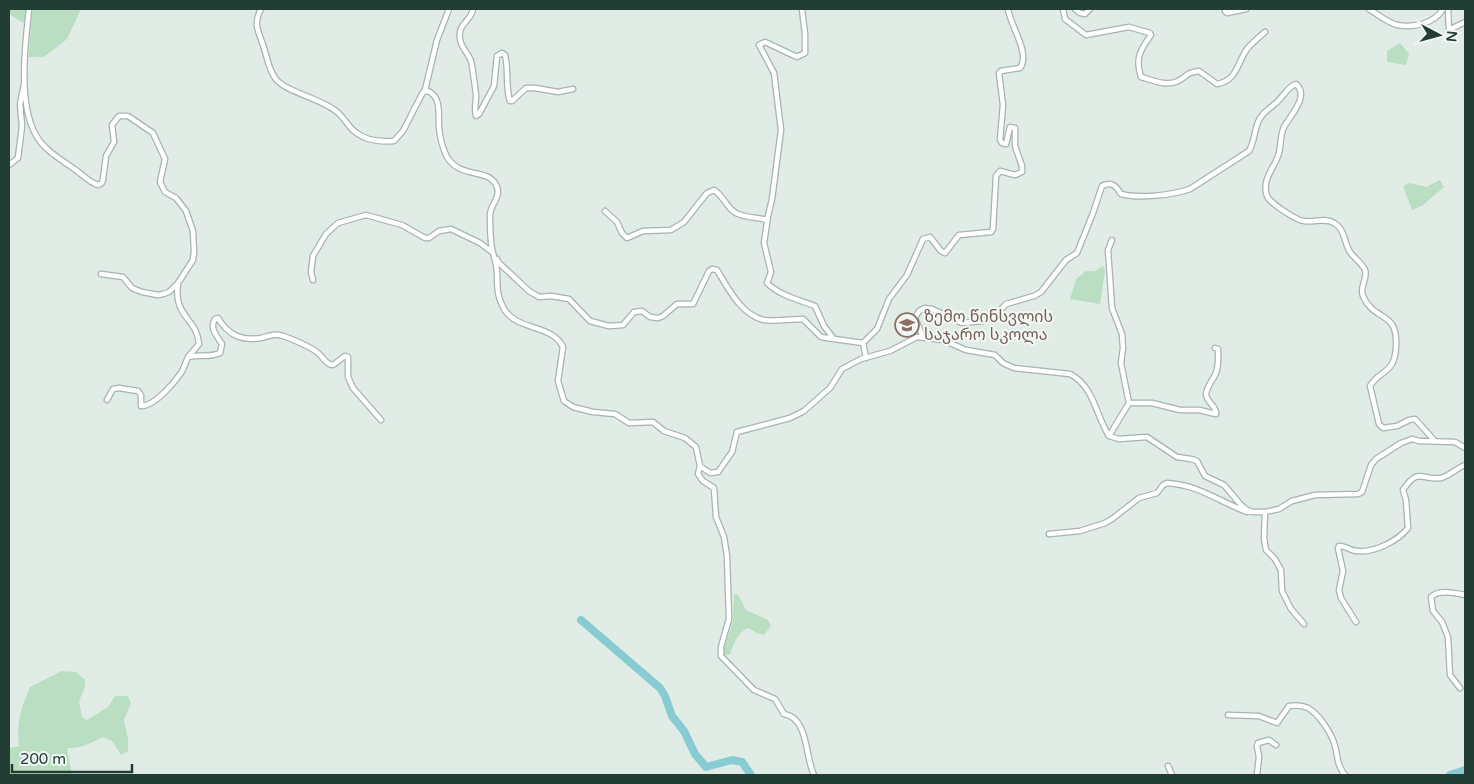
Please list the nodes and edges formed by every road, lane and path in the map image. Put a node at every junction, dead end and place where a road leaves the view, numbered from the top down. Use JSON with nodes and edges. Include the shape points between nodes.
{"nodes":[{"id":1,"x":29,"y":9,"type":"edge"},
{"id":2,"x":261,"y":9,"type":"edge"},
{"id":3,"x":449,"y":9,"type":"edge"},
{"id":4,"x":473,"y":9,"type":"edge"},
{"id":5,"x":802,"y":9,"type":"edge"},
{"id":6,"x":1008,"y":9,"type":"edge"},
{"id":7,"x":1063,"y":9,"type":"edge"},
{"id":8,"x":1075,"y":9,"type":"edge"},
{"id":9,"x":1090,"y":9,"type":"edge"},
{"id":10,"x":1226,"y":9,"type":"edge"},
{"id":11,"x":1246,"y":9,"type":"edge"},
{"id":12,"x":1369,"y":9,"type":"edge"},
{"id":13,"x":1443,"y":9,"type":"edge"},
{"id":14,"x":1448,"y":9,"type":"edge"},
{"id":15,"x":1465,"y":22,"type":"edge"},
{"id":16,"x":1265,"y":32,"type":"dead end"},
{"id":17,"x":25,"y":81,"type":"junction"},
{"id":18,"x":573,"y":89,"type":"dead end"},
{"id":19,"x":425,"y":90,"type":"junction"},
{"id":20,"x":9,"y":165,"type":"edge"},
{"id":21,"x":605,"y":211,"type":"dead end"},
{"id":22,"x":767,"y":220,"type":"junction"},
{"id":23,"x":1112,"y":240,"type":"dead end"},
{"id":24,"x":492,"y":252,"type":"junction"},
{"id":25,"x":102,"y":274,"type":"dead end"},
{"id":26,"x":313,"y":280,"type":"dead end"},
{"id":27,"x":178,"y":284,"type":"junction"},
{"id":28,"x":923,"y":337,"type":"junction"},
{"id":29,"x":834,"y":339,"type":"junction"},
{"id":30,"x":863,"y":343,"type":"junction"},
{"id":31,"x":1215,"y":348,"type":"dead end"},
{"id":32,"x":188,"y":358,"type":"junction"},
{"id":33,"x":866,"y":358,"type":"junction"},
{"id":34,"x":107,"y":400,"type":"dead end"},
{"id":35,"x":1128,"y":403,"type":"junction"},
{"id":36,"x":381,"y":420,"type":"dead end"},
{"id":37,"x":1109,"y":436,"type":"junction"},
{"id":38,"x":1435,"y":441,"type":"junction"},
{"id":39,"x":1465,"y":448,"type":"edge"},
{"id":40,"x":1465,"y":465,"type":"edge"},
{"id":41,"x":700,"y":466,"type":"junction"},
{"id":42,"x":1253,"y":512,"type":"junction"},
{"id":43,"x":1265,"y":512,"type":"junction"},
{"id":44,"x":1049,"y":534,"type":"dead end"},
{"id":45,"x":1465,"y":595,"type":"edge"},
{"id":46,"x":1356,"y":622,"type":"dead end"},
{"id":47,"x":1304,"y":624,"type":"dead end"},
{"id":48,"x":1460,"y":688,"type":"dead end"},
{"id":49,"x":1228,"y":715,"type":"dead end"},
{"id":50,"x":1276,"y":745,"type":"dead end"},
{"id":51,"x":1168,"y":766,"type":"dead end"},
{"id":52,"x":814,"y":775,"type":"edge"},
{"id":53,"x":1172,"y":775,"type":"edge"},
{"id":54,"x":1257,"y":775,"type":"edge"},
{"id":55,"x":1345,"y":775,"type":"edge"}],
"edges":[{"from":1,"to":17,"type":"street"},
{"from":2,"to":19,"type":"street","via":[[256,18],[257,30],[276,80],[336,110],[354,131],[366,138],[394,142]]},
{"from":3,"to":19,"type":"street","via":[[436,40]]},
{"from":4,"to":18,"type":"street","via":[[461,28],[460,43],[471,61],[476,116],[494,86],[496,56],[499,54],[505,55],[507,62],[512,101],[526,88],[558,92]]},
{"from":5,"to":22,"type":"street","via":[[805,53],[798,57],[765,42],[759,45],[774,73],[781,130]]},
{"from":6,"to":30,"type":"street","via":[[1023,59],[1020,68],[999,73],[1003,105],[1000,140],[1006,144],[1010,127],[1015,128],[1022,172],[1015,175],[1000,171],[996,176],[992,232],[959,235],[944,253],[930,237],[923,239],[907,275],[889,299],[877,329]]},
{"from":7,"to":16,"type":"street","via":[[1065,19],[1089,35],[1129,27],[1150,33],[1137,66],[1141,77],[1162,82],[1177,82],[1188,72],[1199,71],[1217,84],[1226,83],[1235,74],[1249,47]]},
{"from":8,"to":9,"type":"street","via":[[1085,14]]},
{"from":10,"to":11,"type":"street","via":[[1227,14]]},
{"from":12,"to":13,"type":"street","via":[[1396,25],[1421,25],[1436,19]]},
{"from":14,"to":15,"type":"street","via":[[1449,30]]},
{"from":17,"to":20,"type":"street","via":[[20,104],[22,126],[18,158]]},
{"from":17,"to":27,"type":"street","via":[[30,124],[44,146],[91,183],[102,183],[106,156],[114,142],[112,125],[119,116],[128,116],[153,133],[165,159],[160,182],[165,192],[176,198],[186,211],[193,230],[194,260]]},
{"from":19,"to":24,"type":"street","via":[[434,93],[437,99],[440,136],[448,159],[463,171],[486,175],[494,180],[497,187],[498,194],[490,215]]},
{"from":21,"to":22,"type":"street","via":[[627,238],[643,231],[671,230],[684,222],[707,193],[714,190],[722,195],[734,213]]},
{"from":22,"to":29,"type":"street","via":[[764,243],[772,272],[767,283],[815,306]]},
{"from":23,"to":35,"type":"street","via":[[1108,250],[1112,308],[1122,334],[1121,363]]},
{"from":24,"to":26,"type":"street","via":[[451,229],[424,238],[402,225],[366,215],[338,223],[326,234],[313,256]]},
{"from":24,"to":29,"type":"street","via":[[529,291],[539,297],[569,299],[590,321],[599,325],[623,325],[634,312],[642,311],[658,318],[677,304],[693,304],[712,269],[717,270],[734,297],[752,316],[765,320],[803,319],[821,337]]},
{"from":24,"to":41,"type":"street","via":[[498,293],[509,316],[545,331],[563,347],[558,382],[564,401],[573,407],[615,414],[629,422],[653,422],[696,447]]},
{"from":25,"to":27,"type":"street","via":[[124,277],[132,288],[158,295],[169,292]]},
{"from":27,"to":32,"type":"street","via":[[177,302],[199,341]]},
{"from":28,"to":33,"type":"street"},
{"from":28,"to":37,"type":"street","via":[[995,355],[1014,368],[1076,377],[1092,398]]},
{"from":28,"to":38,"type":"street","via":[[915,318],[919,310],[932,309],[962,323],[983,321],[994,316],[1006,304],[1041,292],[1066,260],[1077,253],[1102,186],[1112,184],[1121,194],[1135,197],[1179,192],[1190,189],[1249,151],[1258,121],[1296,84],[1301,93],[1283,129],[1279,154],[1267,176],[1267,197],[1303,222],[1324,220],[1334,222],[1340,229],[1350,252],[1365,270],[1362,292],[1365,300],[1395,327],[1395,359],[1370,386],[1380,426],[1389,428],[1414,419]]},
{"from":29,"to":30,"type":"street"},
{"from":30,"to":33,"type":"street"},
{"from":31,"to":35,"type":"street","via":[[1218,349],[1218,364],[1206,394],[1216,414],[1152,403]]},
{"from":32,"to":34,"type":"street","via":[[182,372],[156,400],[145,406],[141,406],[138,391],[127,388],[113,389]]},
{"from":32,"to":36,"type":"street","via":[[220,353],[222,344],[212,325],[218,318],[235,336],[260,338],[282,335],[318,352],[329,364],[348,357],[348,377],[353,388]]},
{"from":33,"to":41,"type":"street","via":[[842,369],[830,388],[804,411],[779,422],[737,432],[732,452],[718,472],[710,473]]},
{"from":35,"to":37,"type":"street"},
{"from":37,"to":42,"type":"street","via":[[1147,437],[1177,457],[1197,462],[1205,476],[1224,485],[1241,505]]},
{"from":38,"to":39,"type":"street","via":[[1455,442]]},
{"from":38,"to":43,"type":"street","via":[[1412,439],[1376,459],[1362,492],[1358,494],[1314,495]]},
{"from":40,"to":46,"type":"street","via":[[1443,477],[1414,477],[1406,485],[1403,490],[1408,528],[1401,537],[1363,551],[1339,546],[1343,571],[1338,590]]},
{"from":41,"to":52,"type":"street","via":[[698,474],[714,488],[716,517],[727,556],[729,619],[721,656],[754,690],[775,699],[784,714],[791,715],[798,722]]},
{"from":42,"to":43,"type":"street"},
{"from":42,"to":44,"type":"street","via":[[1229,505],[1197,488],[1167,483],[1157,493],[1139,498],[1105,523],[1080,531]]},
{"from":43,"to":47,"type":"street","via":[[1266,550],[1281,570],[1282,591],[1291,609]]},
{"from":45,"to":48,"type":"street","via":[[1442,592],[1431,597],[1433,612],[1442,622],[1448,637],[1450,675]]},
{"from":49,"to":55,"type":"street","via":[[1259,716],[1277,723],[1289,706],[1309,708],[1332,735],[1337,760]]},
{"from":50,"to":54,"type":"street","via":[[1268,740],[1258,743]]},
{"from":51,"to":53,"type":"street"}]}
